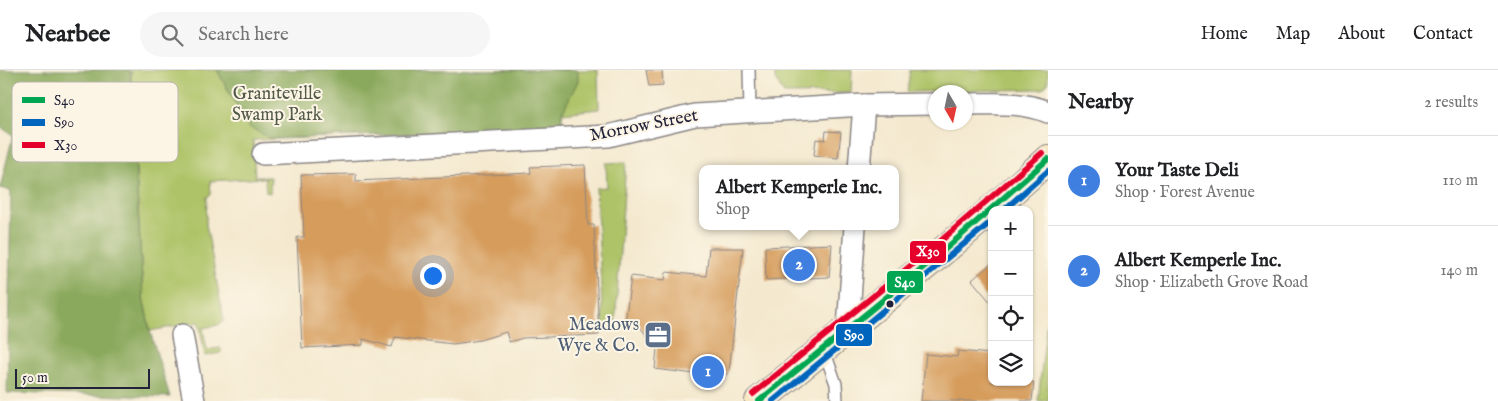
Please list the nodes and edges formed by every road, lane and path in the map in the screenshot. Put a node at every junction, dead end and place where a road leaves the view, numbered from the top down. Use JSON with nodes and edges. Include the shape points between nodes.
{"nodes":[{"id":1,"x":749,"y":70,"type":"edge"},
{"id":2,"x":928,"y":104,"type":"edge"},
{"id":3,"x":973,"y":104,"type":"edge"},
{"id":4,"x":864,"y":105,"type":"junction"},
{"id":5,"x":750,"y":111,"type":"junction"},
{"id":6,"x":1048,"y":112,"type":"edge"},
{"id":7,"x":262,"y":154,"type":"dead end"},
{"id":8,"x":1048,"y":159,"type":"edge"},
{"id":9,"x":859,"y":165,"type":"edge"},
{"id":10,"x":855,"y":230,"type":"edge"},
{"id":11,"x":848,"y":329,"type":"junction"},
{"id":12,"x":182,"y":334,"type":"dead end"},
{"id":13,"x":824,"y":349,"type":"junction"},
{"id":14,"x":194,"y":401,"type":"edge"},
{"id":15,"x":759,"y":401,"type":"edge"},
{"id":16,"x":836,"y":401,"type":"edge"}],
"edges":[{"from":1,"to":5,"type":"lane"},
{"from":2,"to":4,"type":"street","name":"Morrow Street"},
{"from":3,"to":6,"type":"street","via":[[1010,103]]},
{"from":4,"to":5,"type":"street","name":"Morrow Street"},
{"from":4,"to":9,"type":"street"},
{"from":5,"to":7,"type":"street","name":"Morrow Street","via":[[695,115],[608,136]]},
{"from":8,"to":11,"type":"main road"},
{"from":10,"to":11,"type":"street"},
{"from":11,"to":13,"type":"main road"},
{"from":12,"to":14,"type":"street"},
{"from":13,"to":15,"type":"main road"},
{"from":13,"to":16,"type":"lane","via":[[836,384]]}]}
